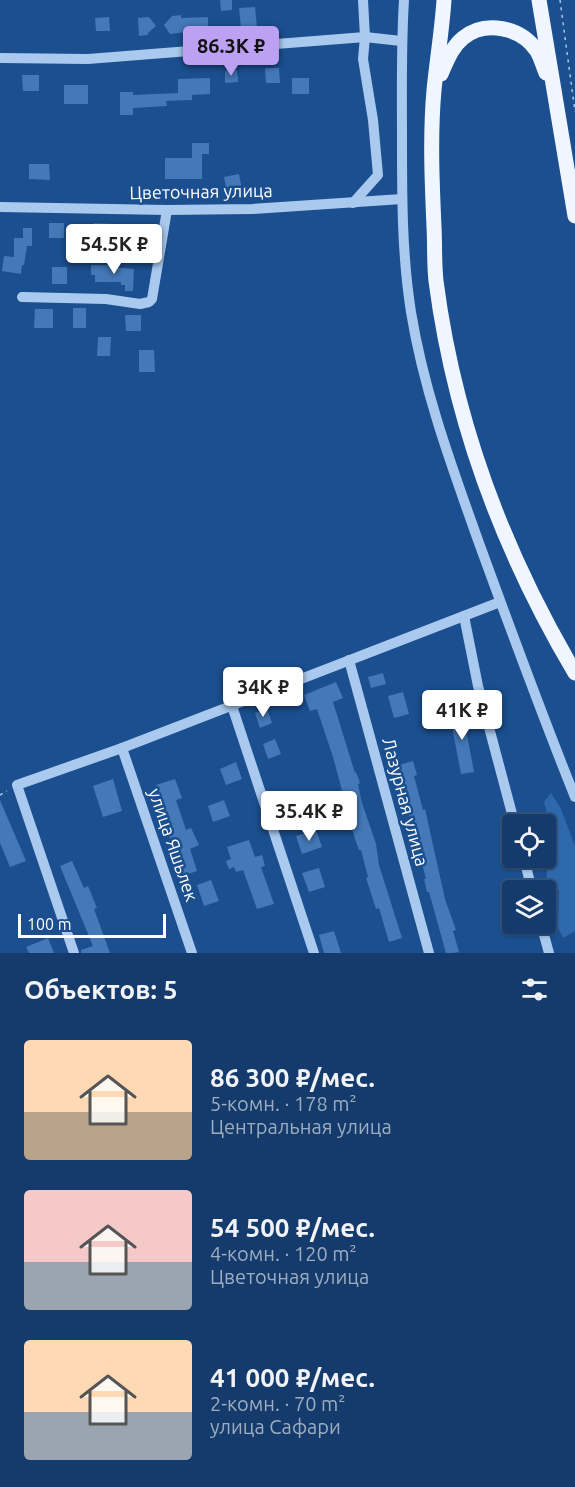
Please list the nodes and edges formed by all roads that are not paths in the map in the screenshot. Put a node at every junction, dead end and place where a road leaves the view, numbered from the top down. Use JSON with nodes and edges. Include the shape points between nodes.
{"nodes":[{"id":1,"x":363,"y":0,"type":"edge"},
{"id":2,"x":404,"y":0,"type":"edge"},
{"id":3,"x":444,"y":0,"type":"edge"},
{"id":4,"x":539,"y":0,"type":"edge"},
{"id":5,"x":365,"y":37,"type":"junction"},
{"id":6,"x":401,"y":41,"type":"junction"},
{"id":7,"x":0,"y":58,"type":"edge"},
{"id":8,"x":434,"y":92,"type":"junction"},
{"id":9,"x":555,"y":92,"type":"junction"},
{"id":10,"x":402,"y":199,"type":"junction"},
{"id":11,"x":353,"y":203,"type":"junction"},
{"id":12,"x":0,"y":207,"type":"edge"},
{"id":13,"x":167,"y":210,"type":"junction"},
{"id":14,"x":575,"y":216,"type":"edge"},
{"id":15,"x":22,"y":297,"type":"dead end"},
{"id":16,"x":500,"y":602,"type":"junction"},
{"id":17,"x":464,"y":616,"type":"junction"},
{"id":18,"x":349,"y":660,"type":"junction"},
{"id":19,"x":575,"y":673,"type":"edge"},
{"id":20,"x":232,"y":706,"type":"junction"},
{"id":21,"x":122,"y":748,"type":"junction"},
{"id":22,"x":575,"y":797,"type":"edge"},
{"id":23,"x":512,"y":814,"type":"edge"},
{"id":24,"x":544,"y":934,"type":"edge"},
{"id":25,"x":74,"y":953,"type":"edge"},
{"id":26,"x":192,"y":953,"type":"edge"},
{"id":27,"x":314,"y":953,"type":"edge"},
{"id":28,"x":429,"y":953,"type":"edge"},
{"id":29,"x":549,"y":953,"type":"edge"}],
"edges":[{"from":1,"to":5,"type":"street"},
{"from":2,"to":6,"type":"street"},
{"from":3,"to":8,"type":"main road"},
{"from":4,"to":9,"type":"main road"},
{"from":5,"to":6,"type":"street"},
{"from":5,"to":7,"type":"street","via":[[88,59]]},
{"from":5,"to":11,"type":"street","via":[[363,59],[378,175]]},
{"from":6,"to":10,"type":"street"},
{"from":8,"to":9,"type":"main road","via":[[450,53],[464,37],[495,27],[528,41],[537,51]]},
{"from":8,"to":19,"type":"main road","via":[[436,280],[470,442],[520,567]]},
{"from":9,"to":14,"type":"main road"},
{"from":10,"to":11,"type":"street","name":"Цветочная улица"},
{"from":10,"to":16,"type":"street","via":[[410,302],[425,381]]},
{"from":11,"to":13,"type":"street","name":"Цветочная улица"},
{"from":12,"to":13,"type":"street","name":"Цветочная улица"},
{"from":13,"to":15,"type":"street","via":[[149,302]]},
{"from":16,"to":17,"type":"street"},
{"from":16,"to":22,"type":"street"},
{"from":17,"to":18,"type":"street"},
{"from":17,"to":23,"type":"street"},
{"from":18,"to":20,"type":"street"},
{"from":18,"to":28,"type":"street","name":"Лазурная улица"},
{"from":20,"to":21,"type":"street"},
{"from":20,"to":27,"type":"street"},
{"from":21,"to":25,"type":"street","via":[[17,785]]},
{"from":21,"to":26,"type":"street","name":"улица Яшьлек"},
{"from":24,"to":29,"type":"street"}]}
